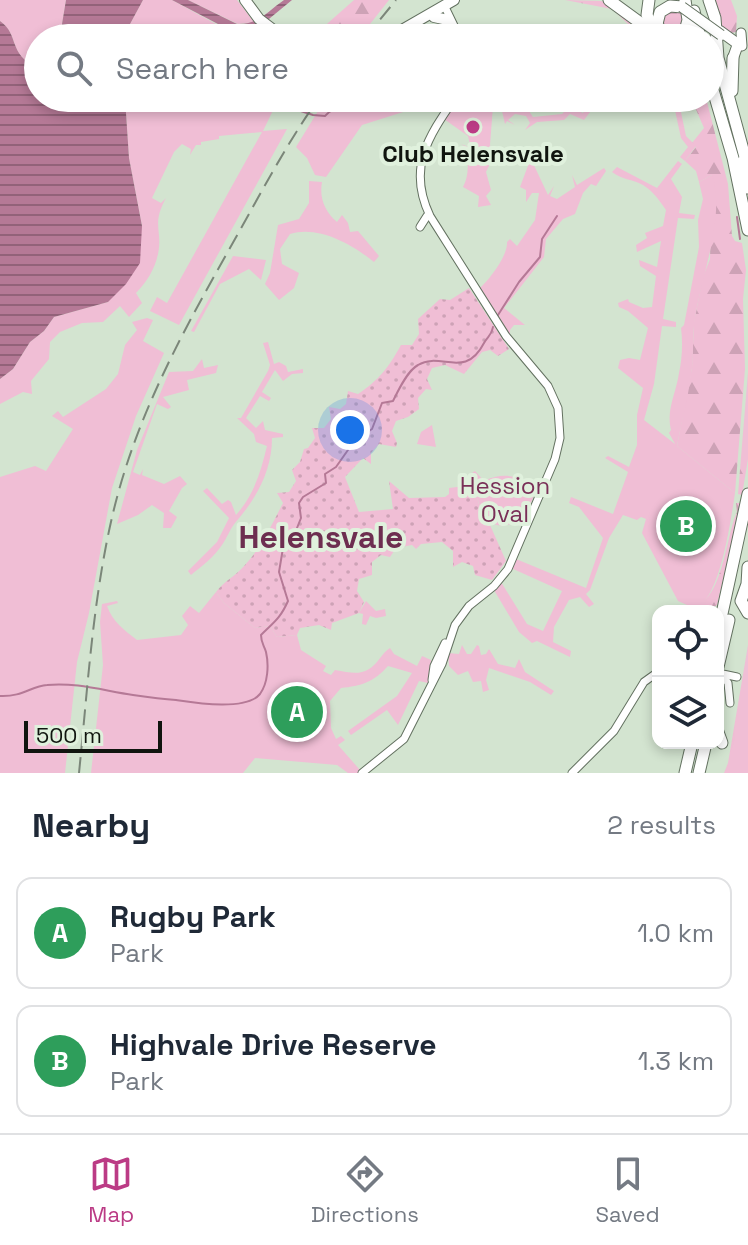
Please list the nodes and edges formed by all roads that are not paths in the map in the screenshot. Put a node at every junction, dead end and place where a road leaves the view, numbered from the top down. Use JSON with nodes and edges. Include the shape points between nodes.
{"nodes":[{"id":1,"x":242,"y":0,"type":"edge"},
{"id":2,"x":609,"y":0,"type":"edge"},
{"id":3,"x":619,"y":0,"type":"edge"},
{"id":4,"x":649,"y":0,"type":"edge"},
{"id":5,"x":699,"y":0,"type":"edge"},
{"id":6,"x":709,"y":0,"type":"edge"},
{"id":7,"x":681,"y":2,"type":"edge"},
{"id":8,"x":446,"y":7,"type":"edge"},
{"id":9,"x":633,"y":16,"type":"junction"},
{"id":10,"x":261,"y":24,"type":"edge"},
{"id":11,"x":414,"y":24,"type":"edge"},
{"id":12,"x":419,"y":24,"type":"edge"},
{"id":13,"x":643,"y":24,"type":"edge"},
{"id":14,"x":651,"y":24,"type":"edge"},
{"id":15,"x":693,"y":24,"type":"edge"},
{"id":16,"x":704,"y":24,"type":"edge"},
{"id":17,"x":709,"y":24,"type":"edge"},
{"id":18,"x":716,"y":24,"type":"edge"},
{"id":19,"x":735,"y":45,"type":"edge"},
{"id":20,"x":724,"y":79,"type":"edge"},
{"id":21,"x":724,"y":99,"type":"edge"},
{"id":22,"x":444,"y":112,"type":"edge"},
{"id":23,"x":445,"y":112,"type":"edge"},
{"id":24,"x":718,"y":112,"type":"edge"},
{"id":25,"x":741,"y":138,"type":"junction"},
{"id":26,"x":748,"y":168,"type":"edge"},
{"id":27,"x":748,"y":182,"type":"edge"},
{"id":28,"x":427,"y":216,"type":"junction"},
{"id":29,"x":420,"y":227,"type":"dead end"},
{"id":30,"x":748,"y":230,"type":"edge"},
{"id":31,"x":748,"y":494,"type":"edge"},
{"id":32,"x":748,"y":536,"type":"edge"},
{"id":33,"x":748,"y":567,"type":"edge"},
{"id":34,"x":729,"y":583,"type":"junction"},
{"id":35,"x":719,"y":605,"type":"edge"},
{"id":36,"x":724,"y":605,"type":"edge"},
{"id":37,"x":746,"y":609,"type":"edge"},
{"id":38,"x":724,"y":649,"type":"edge"},
{"id":39,"x":442,"y":656,"type":"junction"},
{"id":40,"x":724,"y":674,"type":"edge"},
{"id":41,"x":735,"y":676,"type":"dead end"},
{"id":42,"x":654,"y":677,"type":"edge"},
{"id":43,"x":723,"y":677,"type":"edge"},
{"id":44,"x":730,"y":703,"type":"dead end"},
{"id":45,"x":688,"y":749,"type":"edge"},
{"id":46,"x":702,"y":749,"type":"edge"},
{"id":47,"x":362,"y":773,"type":"edge"},
{"id":48,"x":574,"y":773,"type":"edge"},
{"id":49,"x":684,"y":773,"type":"edge"},
{"id":50,"x":696,"y":773,"type":"edge"}],
"edges":[{"from":1,"to":10,"type":"highway"},
{"from":2,"to":9,"type":"highway"},
{"from":3,"to":9,"type":"highway"},
{"from":4,"to":14,"type":"highway"},
{"from":5,"to":16,"type":"highway"},
{"from":6,"to":18,"type":"highway"},
{"from":7,"to":15,"type":"highway"},
{"from":7,"to":17,"type":"highway","bridge":true},
{"from":8,"to":11,"type":"highway"},
{"from":8,"to":12,"type":"highway"},
{"from":9,"to":13,"type":"highway"},
{"from":19,"to":25,"type":"highway","via":[[731,83]]},
{"from":20,"to":25,"type":"highway"},
{"from":21,"to":27,"type":"highway"},
{"from":22,"to":28,"type":"main road","via":[[419,160],[418,187]]},
{"from":23,"to":39,"type":"main road","via":[[422,156],[423,199],[506,336],[548,386],[561,431],[555,459],[511,564],[461,615]]},
{"from":24,"to":30,"type":"highway"},
{"from":25,"to":26,"type":"highway"},
{"from":28,"to":29,"type":"main road"},
{"from":28,"to":39,"type":"main road","via":[[503,338],[544,384],[557,418],[552,458],[507,564],[453,622]]},
{"from":31,"to":34,"type":"highway"},
{"from":32,"to":38,"type":"highway"},
{"from":33,"to":37,"type":"highway","via":[[741,601]]},
{"from":34,"to":35,"type":"highway"},
{"from":34,"to":36,"type":"highway"},
{"from":39,"to":47,"type":"main road","via":[[404,739]]},
{"from":40,"to":41,"type":"main road"},
{"from":42,"to":48,"type":"main road","via":[[636,696],[621,727]]},
{"from":43,"to":44,"type":"main road"},
{"from":45,"to":49,"type":"highway"},
{"from":46,"to":50,"type":"highway"}]}
